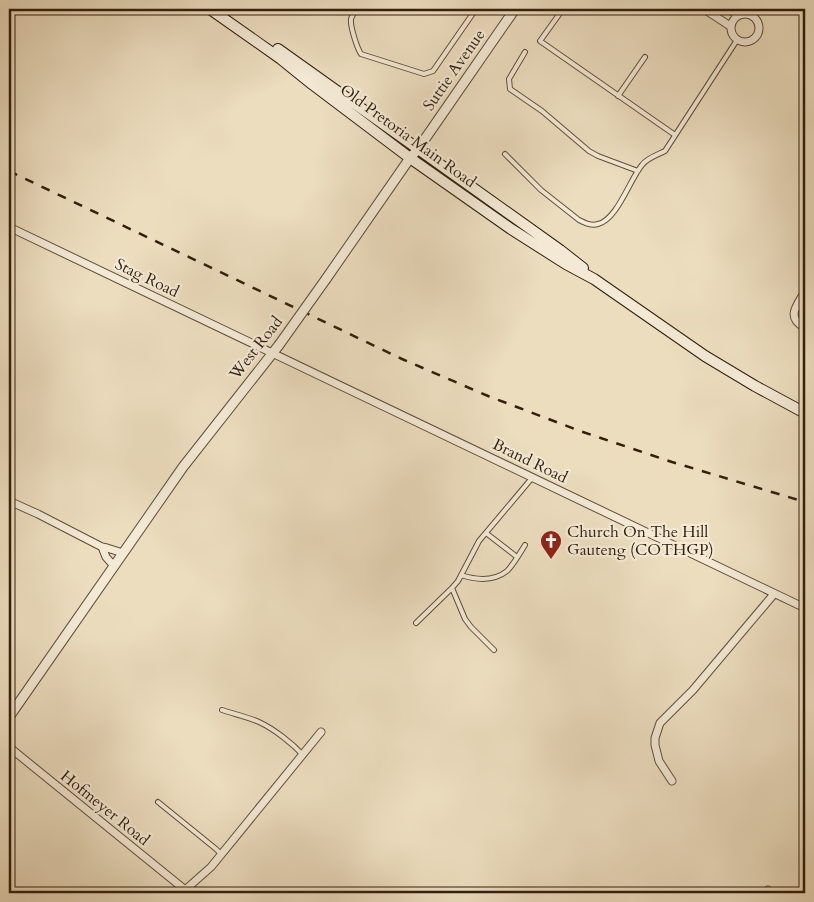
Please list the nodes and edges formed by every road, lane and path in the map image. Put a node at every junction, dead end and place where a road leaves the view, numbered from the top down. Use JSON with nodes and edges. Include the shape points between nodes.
{"nodes":[{"id":1,"x":210,"y":9,"type":"edge"},
{"id":2,"x":221,"y":9,"type":"edge"},
{"id":3,"x":358,"y":9,"type":"edge"},
{"id":4,"x":476,"y":9,"type":"edge"},
{"id":5,"x":515,"y":9,"type":"edge"},
{"id":6,"x":563,"y":9,"type":"edge"},
{"id":7,"x":704,"y":9,"type":"edge"},
{"id":8,"x":728,"y":9,"type":"edge"},
{"id":9,"x":757,"y":9,"type":"edge"},
{"id":10,"x":738,"y":15,"type":"junction"},
{"id":11,"x":753,"y":16,"type":"junction"},
{"id":12,"x":730,"y":26,"type":"junction"},
{"id":13,"x":737,"y":40,"type":"junction"},
{"id":14,"x":525,"y":52,"type":"dead end"},
{"id":15,"x":645,"y":57,"type":"dead end"},
{"id":16,"x":618,"y":96,"type":"junction"},
{"id":17,"x":675,"y":135,"type":"junction"},
{"id":18,"x":418,"y":149,"type":"junction"},
{"id":19,"x":505,"y":154,"type":"dead end"},
{"id":20,"x":410,"y":158,"type":"junction"},
{"id":21,"x":638,"y":171,"type":"junction"},
{"id":22,"x":9,"y":227,"type":"edge"},
{"id":23,"x":594,"y":279,"type":"junction"},
{"id":24,"x":805,"y":291,"type":"edge"},
{"id":25,"x":805,"y":328,"type":"edge"},
{"id":26,"x":273,"y":354,"type":"junction"},
{"id":27,"x":805,"y":413,"type":"edge"},
{"id":28,"x":532,"y":478,"type":"junction"},
{"id":29,"x":9,"y":501,"type":"edge"},
{"id":30,"x":486,"y":533,"type":"junction"},
{"id":31,"x":525,"y":545,"type":"dead end"},
{"id":32,"x":102,"y":547,"type":"junction"},
{"id":33,"x":123,"y":553,"type":"junction"},
{"id":34,"x":517,"y":557,"type":"junction"},
{"id":35,"x":114,"y":566,"type":"junction"},
{"id":36,"x":461,"y":575,"type":"junction"},
{"id":37,"x":452,"y":588,"type":"junction"},
{"id":38,"x":774,"y":594,"type":"junction"},
{"id":39,"x":805,"y":608,"type":"edge"},
{"id":40,"x":416,"y":623,"type":"dead end"},
{"id":41,"x":494,"y":650,"type":"dead end"},
{"id":42,"x":222,"y":710,"type":"dead end"},
{"id":43,"x":9,"y":717,"type":"edge"},
{"id":44,"x":321,"y":732,"type":"dead end"},
{"id":45,"x":9,"y":747,"type":"edge"},
{"id":46,"x":303,"y":755,"type":"junction"},
{"id":47,"x":672,"y":781,"type":"dead end"},
{"id":48,"x":158,"y":802,"type":"dead end"},
{"id":49,"x":222,"y":855,"type":"junction"},
{"id":50,"x":187,"y":891,"type":"edge"}],
"edges":[{"from":1,"to":20,"type":"main road","name":"Old Pretoria Main Road"},
{"from":2,"to":18,"type":"main road","name":"Old Pretoria Main Road"},
{"from":3,"to":4,"type":"lane","via":[[351,18],[361,54],[424,74],[433,71]]},
{"from":5,"to":18,"type":"street","name":"Suttie Avenue"},
{"from":6,"to":16,"type":"lane","via":[[540,41]]},
{"from":7,"to":12,"type":"street"},
{"from":8,"to":10,"type":"street"},
{"from":9,"to":11,"type":"lane"},
{"from":10,"to":11,"type":"street"},
{"from":10,"to":12,"type":"street"},
{"from":11,"to":13,"type":"street","via":[[759,24],[756,37],[747,42]]},
{"from":12,"to":13,"type":"street"},
{"from":13,"to":17,"type":"lane"},
{"from":14,"to":21,"type":"lane","via":[[509,79],[510,89],[589,151]]},
{"from":15,"to":16,"type":"lane"},
{"from":16,"to":17,"type":"lane"},
{"from":17,"to":21,"type":"lane","via":[[665,151],[649,159]]},
{"from":18,"to":20,"type":"street","name":"Suttie Avenue"},
{"from":18,"to":23,"type":"main road","name":"Old Pretoria Main Road","via":[[574,260]]},
{"from":19,"to":21,"type":"lane","via":[[541,190],[586,224],[595,225],[610,216]]},
{"from":20,"to":23,"type":"main road","name":"Old Pretoria Main Road","via":[[511,229]]},
{"from":20,"to":26,"type":"street","name":"West Road","bridge":true},
{"from":22,"to":26,"type":"street","name":"Stag Road"},
{"from":23,"to":27,"type":"main road","name":"Old Pretoria Main Road","via":[[705,356]]},
{"from":24,"to":25,"type":"street","via":[[794,314],[795,320]]},
{"from":26,"to":28,"type":"street","name":"Brand Road"},
{"from":26,"to":33,"type":"street","name":"West Road","via":[[183,467]]},
{"from":28,"to":30,"type":"lane"},
{"from":28,"to":38,"type":"street","name":"Brand Road"},
{"from":29,"to":32,"type":"street"},
{"from":30,"to":34,"type":"lane"},
{"from":30,"to":36,"type":"lane"},
{"from":31,"to":34,"type":"lane"},
{"from":32,"to":33,"type":"street"},
{"from":32,"to":35,"type":"street"},
{"from":33,"to":35,"type":"street","name":"West Road"},
{"from":34,"to":36,"type":"lane","via":[[506,571],[492,578],[481,580]]},
{"from":35,"to":43,"type":"street","name":"West Road"},
{"from":36,"to":37,"type":"lane"},
{"from":37,"to":40,"type":"lane"},
{"from":37,"to":41,"type":"lane","via":[[466,620]]},
{"from":38,"to":39,"type":"street","name":"Brand Road"},
{"from":38,"to":47,"type":"street","via":[[693,690],[660,723],[655,745],[659,761]]},
{"from":42,"to":46,"type":"lane","via":[[259,722]]},
{"from":44,"to":46,"type":"street","name":"Hofmeyer Road"},
{"from":45,"to":50,"type":"street","name":"Hofmeyer Road"},
{"from":46,"to":49,"type":"street","name":"Hofmeyer Road"},
{"from":48,"to":49,"type":"lane"},
{"from":49,"to":50,"type":"street","name":"Hofmeyer Road"}]}
